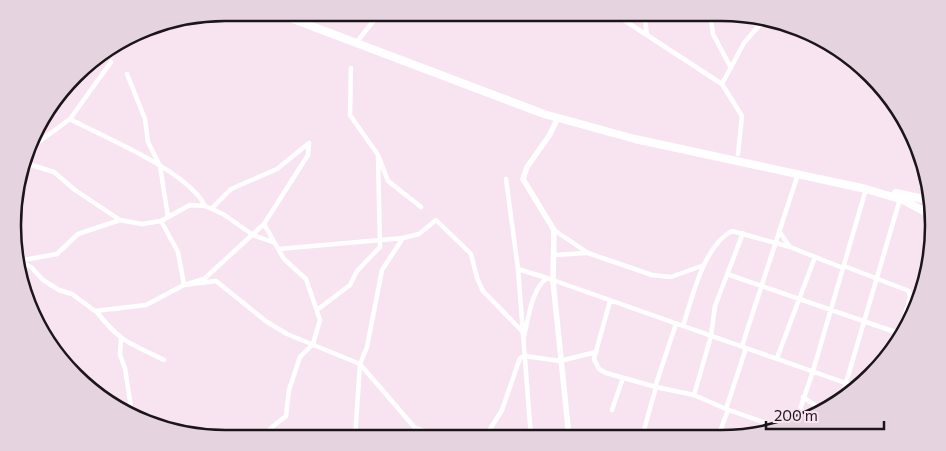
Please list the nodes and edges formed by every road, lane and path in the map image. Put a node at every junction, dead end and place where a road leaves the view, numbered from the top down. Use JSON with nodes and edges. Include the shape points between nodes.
{"nodes":[{"id":1,"x":301,"y":21,"type":"edge"},
{"id":2,"x":314,"y":21,"type":"edge"},
{"id":3,"x":373,"y":21,"type":"edge"},
{"id":4,"x":627,"y":21,"type":"edge"},
{"id":5,"x":645,"y":21,"type":"edge"},
{"id":6,"x":711,"y":21,"type":"edge"},
{"id":7,"x":760,"y":25,"type":"edge"},
{"id":8,"x":647,"y":34,"type":"junction"},
{"id":9,"x":360,"y":39,"type":"junction"},
{"id":10,"x":111,"y":62,"type":"dead end"},
{"id":11,"x":351,"y":68,"type":"dead end"},
{"id":12,"x":731,"y":68,"type":"junction"},
{"id":13,"x":126,"y":74,"type":"dead end"},
{"id":14,"x":722,"y":84,"type":"junction"},
{"id":15,"x":558,"y":118,"type":"junction"},
{"id":16,"x":70,"y":120,"type":"junction"},
{"id":17,"x":39,"y":142,"type":"edge"},
{"id":18,"x":738,"y":154,"type":"junction"},
{"id":19,"x":378,"y":155,"type":"junction"},
{"id":20,"x":31,"y":165,"type":"edge"},
{"id":21,"x":160,"y":166,"type":"junction"},
{"id":22,"x":798,"y":173,"type":"junction"},
{"id":23,"x":506,"y":180,"type":"dead end"},
{"id":24,"x":866,"y":189,"type":"junction"},
{"id":25,"x":900,"y":199,"type":"junction"},
{"id":26,"x":923,"y":199,"type":"edge"},
{"id":27,"x":206,"y":206,"type":"junction"},
{"id":28,"x":422,"y":207,"type":"dead end"},
{"id":29,"x":212,"y":208,"type":"junction"},
{"id":30,"x":924,"y":211,"type":"edge"},
{"id":31,"x":168,"y":217,"type":"junction"},
{"id":32,"x":120,"y":220,"type":"junction"},
{"id":33,"x":161,"y":222,"type":"junction"},
{"id":34,"x":264,"y":224,"type":"junction"},
{"id":35,"x":554,"y":230,"type":"junction"},
{"id":36,"x":779,"y":231,"type":"junction"},
{"id":37,"x":743,"y":233,"type":"junction"},
{"id":38,"x":253,"y":235,"type":"junction"},
{"id":39,"x":402,"y":238,"type":"junction"},
{"id":40,"x":380,"y":240,"type":"junction"},
{"id":41,"x":276,"y":244,"type":"junction"},
{"id":42,"x":775,"y":244,"type":"junction"},
{"id":43,"x":790,"y":247,"type":"junction"},
{"id":44,"x":279,"y":249,"type":"junction"},
{"id":45,"x":588,"y":253,"type":"junction"},
{"id":46,"x":555,"y":255,"type":"junction"},
{"id":47,"x":814,"y":257,"type":"junction"},
{"id":48,"x":24,"y":260,"type":"edge"},
{"id":49,"x":25,"y":264,"type":"edge"},
{"id":50,"x":704,"y":265,"type":"junction"},
{"id":51,"x":844,"y":267,"type":"junction"},
{"id":52,"x":518,"y":269,"type":"junction"},
{"id":53,"x":727,"y":274,"type":"junction"},
{"id":54,"x":877,"y":278,"type":"junction"},
{"id":55,"x":550,"y":279,"type":"junction"},
{"id":56,"x":184,"y":285,"type":"junction"},
{"id":57,"x":762,"y":285,"type":"junction"},
{"id":58,"x":799,"y":297,"type":"junction"},
{"id":59,"x":610,"y":301,"type":"junction"},
{"id":60,"x":907,"y":309,"type":"edge"},
{"id":61,"x":317,"y":310,"type":"junction"},
{"id":62,"x":96,"y":311,"type":"junction"},
{"id":63,"x":830,"y":311,"type":"junction"},
{"id":64,"x":864,"y":322,"type":"junction"},
{"id":65,"x":676,"y":324,"type":"junction"},
{"id":66,"x":683,"y":326,"type":"junction"},
{"id":67,"x":894,"y":332,"type":"edge"},
{"id":68,"x":523,"y":334,"type":"junction"},
{"id":69,"x":710,"y":336,"type":"junction"},
{"id":70,"x":121,"y":339,"type":"junction"},
{"id":71,"x":312,"y":344,"type":"junction"},
{"id":72,"x":744,"y":347,"type":"junction"},
{"id":73,"x":596,"y":352,"type":"junction"},
{"id":74,"x":525,"y":356,"type":"junction"},
{"id":75,"x":777,"y":358,"type":"junction"},
{"id":76,"x":164,"y":360,"type":"dead end"},
{"id":77,"x":560,"y":361,"type":"junction"},
{"id":78,"x":360,"y":364,"type":"junction"},
{"id":79,"x":813,"y":371,"type":"junction"},
{"id":80,"x":623,"y":378,"type":"junction"},
{"id":81,"x":846,"y":383,"type":"junction"},
{"id":82,"x":849,"y":384,"type":"edge"},
{"id":83,"x":655,"y":387,"type":"junction"},
{"id":84,"x":844,"y":388,"type":"edge"},
{"id":85,"x":694,"y":395,"type":"junction"},
{"id":86,"x":803,"y":397,"type":"junction"},
{"id":87,"x":816,"y":406,"type":"edge"},
{"id":88,"x":131,"y":407,"type":"edge"},
{"id":89,"x":612,"y":410,"type":"dead end"},
{"id":90,"x":727,"y":410,"type":"junction"},
{"id":91,"x":798,"y":414,"type":"edge"},
{"id":92,"x":768,"y":424,"type":"edge"},
{"id":93,"x":270,"y":430,"type":"edge"},
{"id":94,"x":356,"y":430,"type":"edge"},
{"id":95,"x":420,"y":430,"type":"edge"},
{"id":96,"x":490,"y":430,"type":"edge"},
{"id":97,"x":530,"y":430,"type":"edge"},
{"id":98,"x":567,"y":430,"type":"edge"},
{"id":99,"x":644,"y":430,"type":"edge"},
{"id":100,"x":720,"y":430,"type":"edge"}],
"edges":[{"from":1,"to":15,"type":"highway","via":[[506,102]]},
{"from":2,"to":9,"type":"highway"},
{"from":3,"to":9,"type":"street"},
{"from":4,"to":8,"type":"street"},
{"from":5,"to":8,"type":"street"},
{"from":6,"to":12,"type":"street","via":[[713,34]]},
{"from":7,"to":12,"type":"street","via":[[744,43]]},
{"from":8,"to":14,"type":"street"},
{"from":9,"to":18,"type":"highway","via":[[538,107],[636,134]]},
{"from":10,"to":16,"type":"street"},
{"from":11,"to":19,"type":"street","via":[[350,115]]},
{"from":12,"to":14,"type":"street"},
{"from":13,"to":21,"type":"street","via":[[145,119],[148,142]]},
{"from":14,"to":18,"type":"street","via":[[742,116]]},
{"from":15,"to":22,"type":"highway","via":[[635,139]]},
{"from":15,"to":35,"type":"street","via":[[526,167],[523,178]]},
{"from":16,"to":17,"type":"street"},
{"from":16,"to":21,"type":"street"},
{"from":18,"to":26,"type":"highway"},
{"from":19,"to":28,"type":"street","via":[[388,181]]},
{"from":19,"to":40,"type":"street"},
{"from":20,"to":32,"type":"street","via":[[54,172]]},
{"from":21,"to":27,"type":"street","via":[[200,194]]},
{"from":21,"to":31,"type":"street"},
{"from":22,"to":24,"type":"highway"},
{"from":22,"to":36,"type":"street"},
{"from":23,"to":52,"type":"street"},
{"from":24,"to":25,"type":"highway"},
{"from":24,"to":51,"type":"street"},
{"from":25,"to":30,"type":"highway"},
{"from":25,"to":54,"type":"street"},
{"from":27,"to":29,"type":"street"},
{"from":27,"to":31,"type":"street","via":[[190,205]]},
{"from":29,"to":34,"type":"street","via":[[231,189],[276,169],[309,143],[308,155]]},
{"from":29,"to":38,"type":"street"},
{"from":31,"to":33,"type":"street"},
{"from":32,"to":33,"type":"street","via":[[142,224]]},
{"from":32,"to":48,"type":"street","via":[[78,234],[58,254]]},
{"from":33,"to":56,"type":"street","via":[[178,252]]},
{"from":34,"to":38,"type":"street"},
{"from":34,"to":41,"type":"street"},
{"from":35,"to":45,"type":"street"},
{"from":35,"to":46,"type":"street"},
{"from":36,"to":42,"type":"street"},
{"from":36,"to":43,"type":"street"},
{"from":37,"to":42,"type":"street"},
{"from":37,"to":50,"type":"street","via":[[732,231],[725,234]]},
{"from":37,"to":53,"type":"street"},
{"from":38,"to":41,"type":"street"},
{"from":38,"to":56,"type":"street","via":[[204,279]]},
{"from":39,"to":40,"type":"street"},
{"from":39,"to":68,"type":"street","via":[[419,234],[436,220],[471,254],[483,291]]},
{"from":39,"to":78,"type":"street","via":[[382,270],[367,347]]},
{"from":40,"to":44,"type":"street"},
{"from":40,"to":61,"type":"street","via":[[380,247],[357,271],[350,285]]},
{"from":41,"to":44,"type":"street"},
{"from":42,"to":43,"type":"street"},
{"from":42,"to":57,"type":"street"},
{"from":43,"to":47,"type":"street"},
{"from":44,"to":61,"type":"street","via":[[284,259],[306,279]]},
{"from":45,"to":46,"type":"street"},
{"from":45,"to":50,"type":"street","via":[[665,277],[682,275]]},
{"from":46,"to":55,"type":"street"},
{"from":47,"to":51,"type":"street"},
{"from":47,"to":58,"type":"street"},
{"from":49,"to":62,"type":"street","via":[[43,280],[72,294]]},
{"from":50,"to":66,"type":"street"},
{"from":51,"to":54,"type":"street"},
{"from":51,"to":63,"type":"street"},
{"from":52,"to":55,"type":"street"},
{"from":52,"to":68,"type":"street"},
{"from":53,"to":57,"type":"street"},
{"from":53,"to":69,"type":"street","via":[[712,314]]},
{"from":54,"to":60,"type":"street","via":[[909,291]]},
{"from":54,"to":64,"type":"street"},
{"from":55,"to":59,"type":"street"},
{"from":55,"to":68,"type":"street","via":[[540,284]]},
{"from":55,"to":77,"type":"street"},
{"from":56,"to":62,"type":"street","via":[[146,305]]},
{"from":56,"to":71,"type":"street","via":[[216,281],[267,322]]},
{"from":57,"to":58,"type":"street"},
{"from":57,"to":72,"type":"street"},
{"from":58,"to":63,"type":"street"},
{"from":58,"to":75,"type":"street"},
{"from":59,"to":65,"type":"street"},
{"from":59,"to":73,"type":"street"},
{"from":61,"to":71,"type":"street","via":[[320,320]]},
{"from":62,"to":70,"type":"street"},
{"from":63,"to":64,"type":"street"},
{"from":63,"to":79,"type":"street"},
{"from":64,"to":67,"type":"street"},
{"from":64,"to":81,"type":"street"},
{"from":65,"to":66,"type":"street"},
{"from":65,"to":83,"type":"street"},
{"from":66,"to":69,"type":"street"},
{"from":68,"to":74,"type":"street"},
{"from":69,"to":72,"type":"street"},
{"from":69,"to":85,"type":"street"},
{"from":70,"to":76,"type":"street"},
{"from":70,"to":88,"type":"street","via":[[120,355]]},
{"from":71,"to":78,"type":"street"},
{"from":71,"to":93,"type":"street","via":[[300,357],[289,390],[286,416]]},
{"from":72,"to":75,"type":"street"},
{"from":72,"to":90,"type":"street"},
{"from":73,"to":77,"type":"street"},
{"from":73,"to":80,"type":"street","via":[[594,359],[599,369]]},
{"from":74,"to":77,"type":"street"},
{"from":74,"to":96,"type":"street","via":[[518,360],[502,410]]},
{"from":74,"to":97,"type":"street"},
{"from":75,"to":79,"type":"street"},
{"from":77,"to":98,"type":"street"},
{"from":78,"to":94,"type":"street"},
{"from":78,"to":95,"type":"street"},
{"from":79,"to":81,"type":"street"},
{"from":79,"to":86,"type":"street"},
{"from":80,"to":83,"type":"street"},
{"from":80,"to":89,"type":"street"},
{"from":81,"to":82,"type":"street"},
{"from":81,"to":84,"type":"street"},
{"from":83,"to":85,"type":"street"},
{"from":83,"to":99,"type":"street"},
{"from":85,"to":90,"type":"street"},
{"from":86,"to":87,"type":"street"},
{"from":86,"to":91,"type":"street"},
{"from":90,"to":92,"type":"street"},
{"from":90,"to":100,"type":"street"}]}
